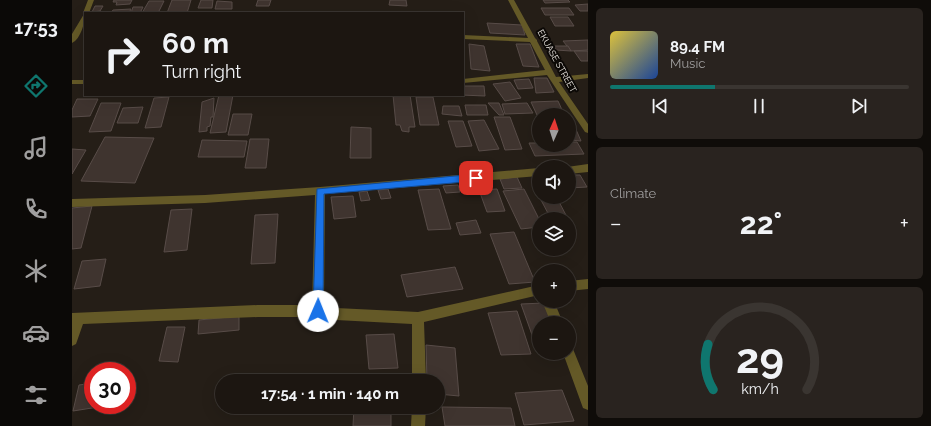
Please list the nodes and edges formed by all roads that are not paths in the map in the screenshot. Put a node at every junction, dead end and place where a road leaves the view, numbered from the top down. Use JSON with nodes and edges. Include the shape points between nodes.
{"nodes":[{"id":1,"x":91,"y":0,"type":"edge"},
{"id":2,"x":511,"y":0,"type":"edge"},
{"id":3,"x":86,"y":12,"type":"edge"},
{"id":4,"x":84,"y":19,"type":"edge"},
{"id":5,"x":464,"y":37,"type":"edge"},
{"id":6,"x":534,"y":40,"type":"junction"},
{"id":7,"x":72,"y":41,"type":"edge"},
{"id":8,"x":552,"y":76,"type":"junction"},
{"id":9,"x":588,"y":76,"type":"edge"},
{"id":10,"x":464,"y":81,"type":"edge"},
{"id":11,"x":72,"y":82,"type":"edge"},
{"id":12,"x":84,"y":82,"type":"edge"},
{"id":13,"x":588,"y":130,"type":"edge"},
{"id":14,"x":588,"y":168,"type":"edge"},
{"id":15,"x":576,"y":169,"type":"edge"},
{"id":16,"x":532,"y":173,"type":"edge"},
{"id":17,"x":320,"y":191,"type":"junction"},
{"id":18,"x":72,"y":203,"type":"edge"},
{"id":19,"x":588,"y":284,"type":"edge"},
{"id":20,"x":576,"y":285,"type":"edge"},
{"id":21,"x":532,"y":292,"type":"edge"},
{"id":22,"x":318,"y":311,"type":"junction"},
{"id":23,"x":418,"y":318,"type":"junction"},
{"id":24,"x":76,"y":319,"type":"edge"},
{"id":25,"x":72,"y":340,"type":"edge"},
{"id":26,"x":572,"y":360,"type":"edge"},
{"id":27,"x":419,"y":374,"type":"edge"},
{"id":28,"x":588,"y":403,"type":"edge"},
{"id":29,"x":419,"y":414,"type":"edge"},
{"id":30,"x":418,"y":426,"type":"edge"}],
"edges":[{"from":1,"to":3,"type":"street"},
{"from":2,"to":6,"type":"street","name":"EKUASE STREET"},
{"from":4,"to":7,"type":"street"},
{"from":5,"to":6,"type":"street"},
{"from":6,"to":8,"type":"street","name":"EKUASE STREET"},
{"from":8,"to":9,"type":"street"},
{"from":8,"to":10,"type":"street"},
{"from":8,"to":13,"type":"street","name":"EKUASE STREET"},
{"from":11,"to":12,"type":"street"},
{"from":14,"to":15,"type":"street"},
{"from":16,"to":17,"type":"street"},
{"from":17,"to":18,"type":"street","via":[[205,199]]},
{"from":17,"to":22,"type":"street"},
{"from":19,"to":20,"type":"street"},
{"from":21,"to":23,"type":"street"},
{"from":22,"to":23,"type":"street"},
{"from":22,"to":24,"type":"street"},
{"from":23,"to":27,"type":"street"},
{"from":24,"to":25,"type":"street"},
{"from":26,"to":28,"type":"street"},
{"from":29,"to":30,"type":"street"}]}
